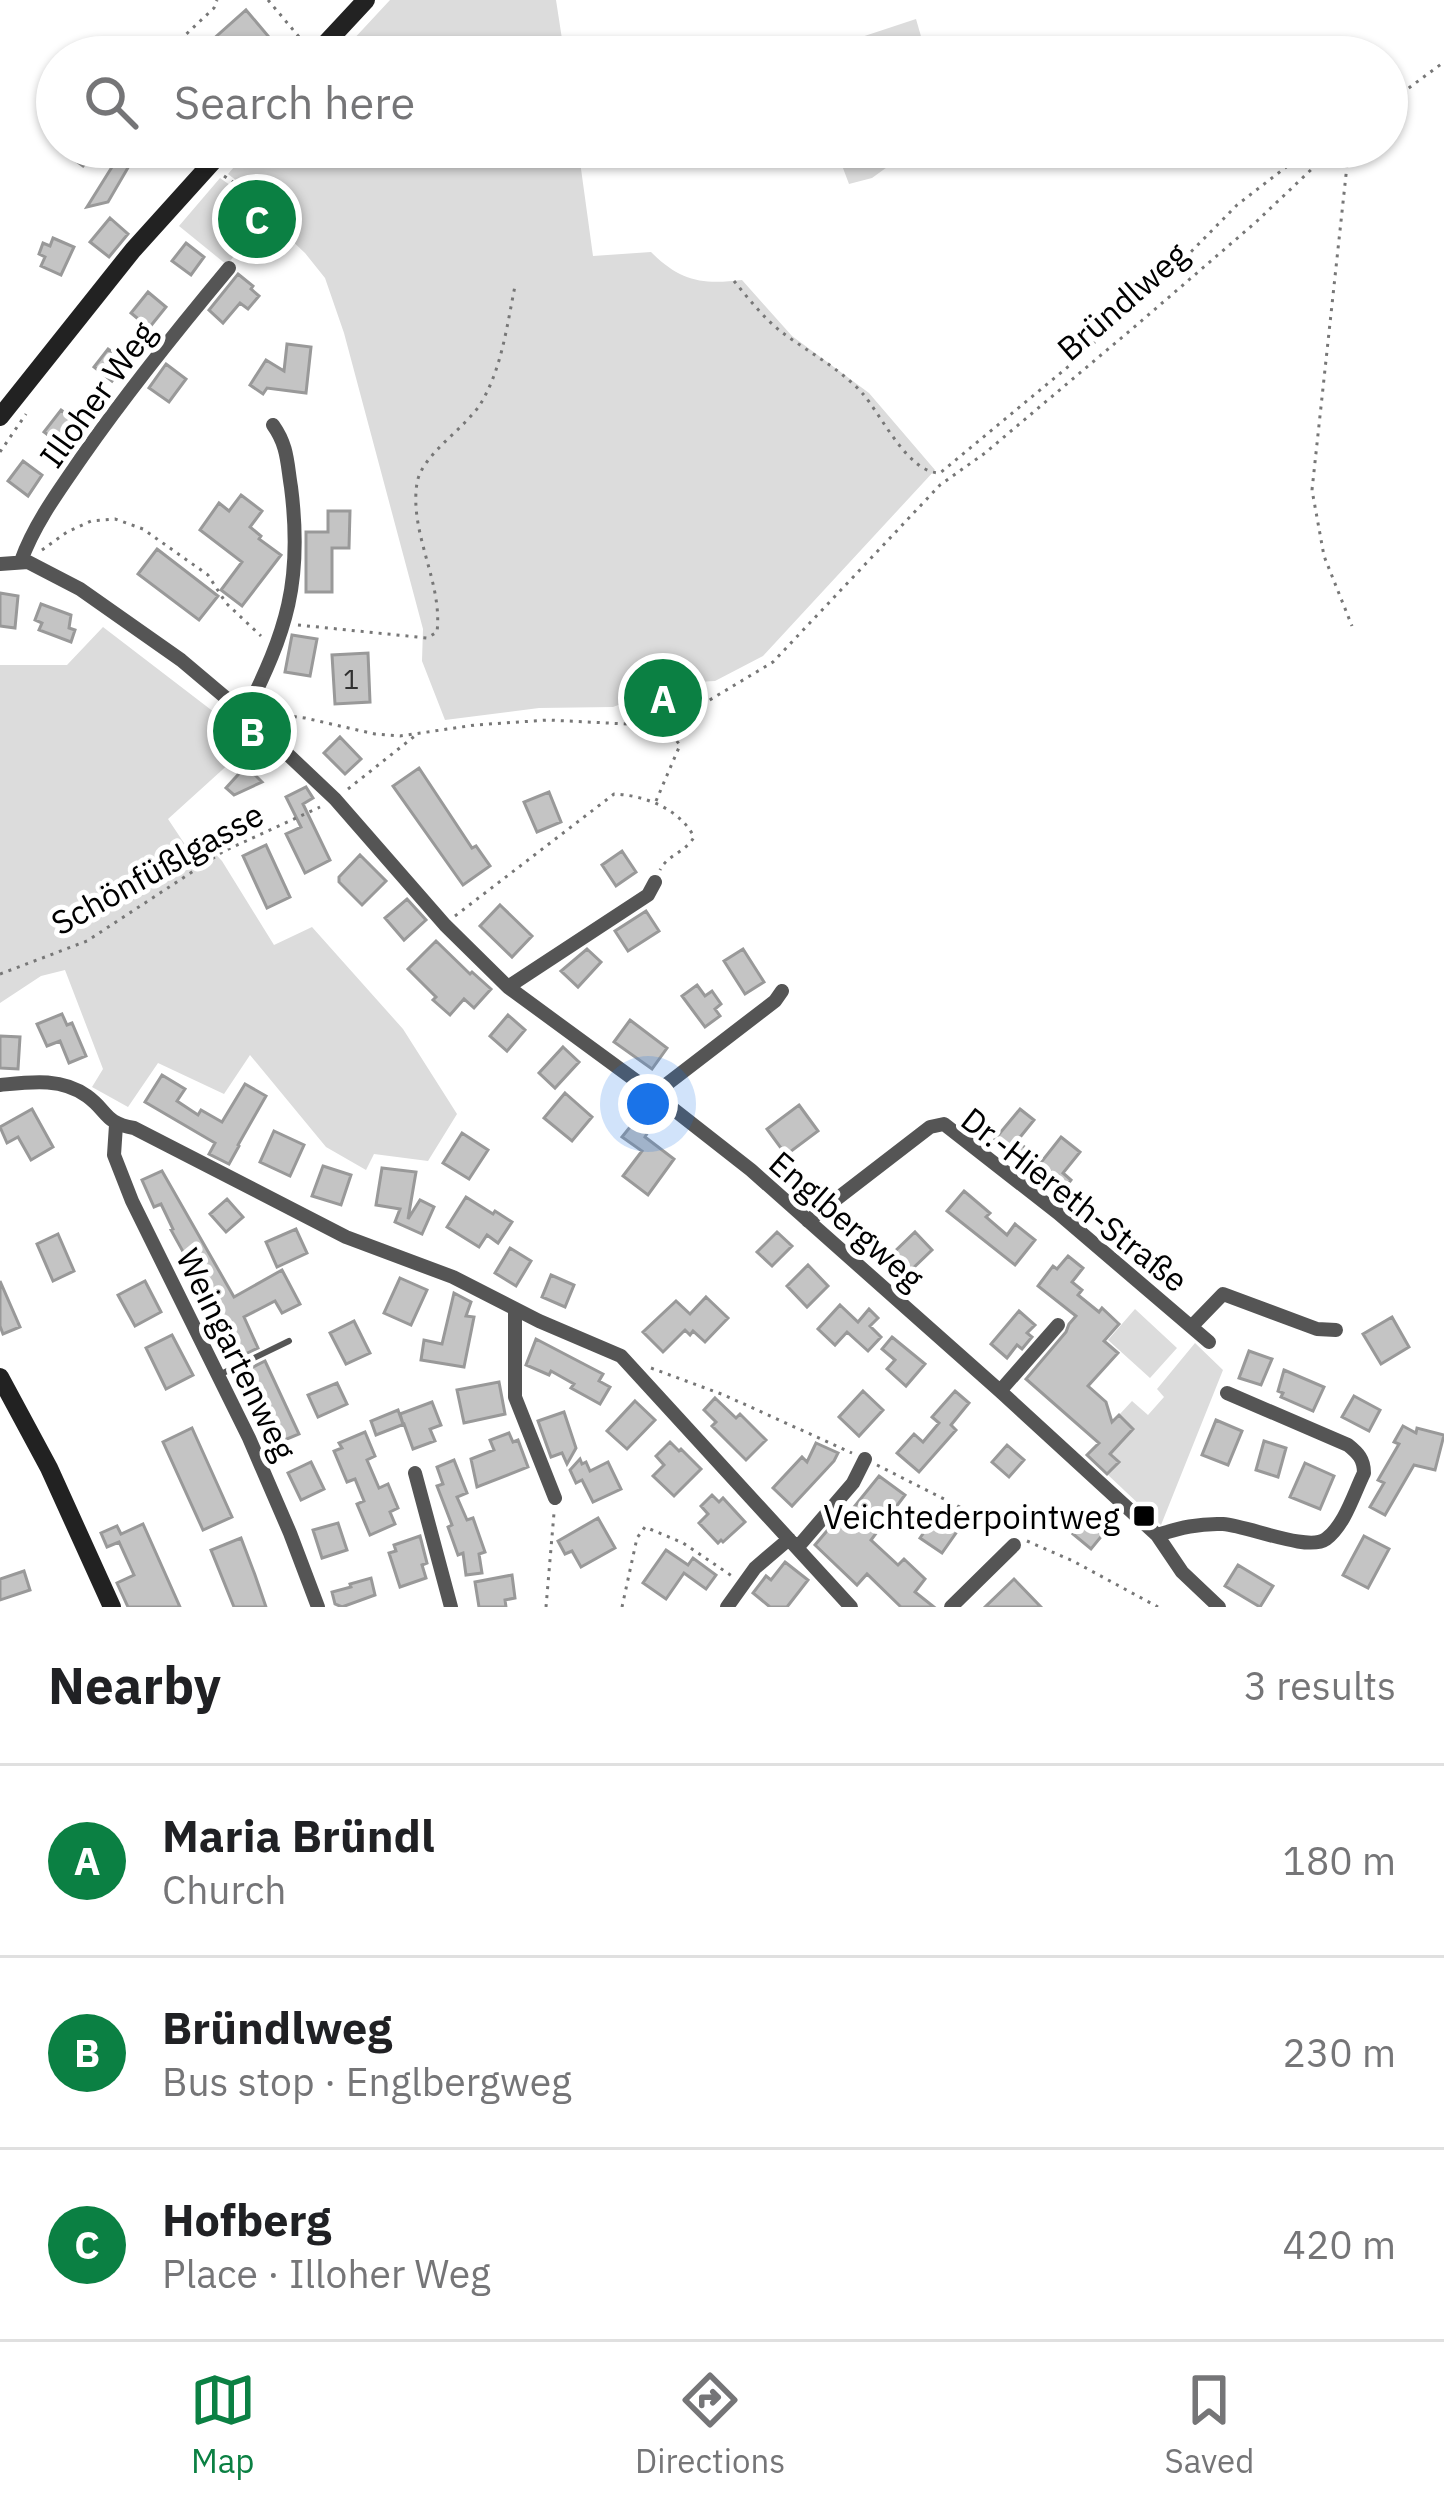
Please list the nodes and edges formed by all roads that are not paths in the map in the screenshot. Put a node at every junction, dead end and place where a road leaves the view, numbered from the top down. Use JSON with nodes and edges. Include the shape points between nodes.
{"nodes":[{"id":1,"x":366,"y":0,"type":"edge"},
{"id":2,"x":333,"y":36,"type":"edge"},
{"id":3,"x":205,"y":168,"type":"edge"},
{"id":4,"x":230,"y":268,"type":"road end"},
{"id":5,"x":0,"y":418,"type":"edge"},
{"id":6,"x":273,"y":425,"type":"dead end"},
{"id":7,"x":25,"y":561,"type":"junction"},
{"id":8,"x":0,"y":564,"type":"edge"},
{"id":9,"x":245,"y":714,"type":"junction"},
{"id":10,"x":655,"y":882,"type":"road end"},
{"id":11,"x":508,"y":987,"type":"junction"},
{"id":12,"x":782,"y":991,"type":"dead end"},
{"id":13,"x":0,"y":1085,"type":"edge"},
{"id":14,"x":654,"y":1094,"type":"junction"},
{"id":15,"x":116,"y":1125,"type":"junction"},
{"id":16,"x":808,"y":1221,"type":"junction"},
{"id":17,"x":515,"y":1309,"type":"junction"},
{"id":18,"x":1058,"y":1325,"type":"dead end"},
{"id":19,"x":1192,"y":1326,"type":"junction"},
{"id":20,"x":1336,"y":1330,"type":"dead end"},
{"id":21,"x":289,"y":1341,"type":"dead end"},
{"id":22,"x":1209,"y":1342,"type":"dead end"},
{"id":23,"x":219,"y":1375,"type":"junction"},
{"id":24,"x":0,"y":1377,"type":"edge"},
{"id":25,"x":1000,"y":1391,"type":"junction"},
{"id":26,"x":1227,"y":1393,"type":"dead end"},
{"id":27,"x":866,"y":1460,"type":"road end"},
{"id":28,"x":415,"y":1473,"type":"dead end"},
{"id":29,"x":555,"y":1498,"type":"road end"},
{"id":30,"x":1157,"y":1535,"type":"junction"},
{"id":31,"x":1016,"y":1539,"type":"road end"},
{"id":32,"x":793,"y":1543,"type":"junction"},
{"id":33,"x":112,"y":1607,"type":"edge"},
{"id":34,"x":318,"y":1607,"type":"edge"},
{"id":35,"x":452,"y":1607,"type":"edge"},
{"id":36,"x":727,"y":1607,"type":"edge"},
{"id":37,"x":851,"y":1607,"type":"edge"},
{"id":38,"x":951,"y":1607,"type":"edge"},
{"id":39,"x":1219,"y":1607,"type":"edge"}],
"edges":[{"from":1,"to":2,"type":"street"},
{"from":3,"to":5,"type":"street"},
{"from":4,"to":7,"type":"street","name":"Illoher Weg","via":[[66,480]]},
{"from":6,"to":9,"type":"street","via":[[284,441],[293,588]]},
{"from":7,"to":8,"type":"street"},
{"from":7,"to":9,"type":"street","via":[[80,589]]},
{"from":9,"to":11,"type":"street","name":"Englbergweg"},
{"from":10,"to":11,"type":"street","via":[[648,895]]},
{"from":11,"to":14,"type":"street","name":"Englbergweg"},
{"from":12,"to":14,"type":"street"},
{"from":13,"to":15,"type":"street","via":[[65,1086],[86,1094]]},
{"from":14,"to":16,"type":"street","name":"Englbergweg"},
{"from":15,"to":17,"type":"street"},
{"from":15,"to":23,"type":"street","name":"Weingartenweg","via":[[114,1155],[132,1201]]},
{"from":16,"to":19,"type":"street","name":"Dr.-Hiereth-Straße","via":[[944,1124]]},
{"from":16,"to":25,"type":"street","name":"Englbergweg"},
{"from":17,"to":29,"type":"street","via":[[515,1396]]},
{"from":17,"to":32,"type":"street","via":[[621,1356]]},
{"from":18,"to":25,"type":"street"},
{"from":19,"to":20,"type":"street","name":"Dr.-Hiereth-Straße","via":[[1223,1294]]},
{"from":19,"to":22,"type":"street","name":"Dr.-Hiereth-Straße"},
{"from":21,"to":23,"type":"lane"},
{"from":23,"to":34,"type":"street","name":"Weingartenweg"},
{"from":24,"to":33,"type":"street"},
{"from":25,"to":30,"type":"street","name":"Englbergweg"},
{"from":26,"to":30,"type":"street","via":[[1358,1453],[1364,1473],[1347,1508],[1315,1544],[1226,1524]]},
{"from":27,"to":32,"type":"street"},
{"from":28,"to":35,"type":"street"},
{"from":30,"to":39,"type":"street","name":"Englbergweg"},
{"from":31,"to":38,"type":"street"},
{"from":32,"to":36,"type":"street","via":[[755,1568]]},
{"from":32,"to":37,"type":"street"}]}
